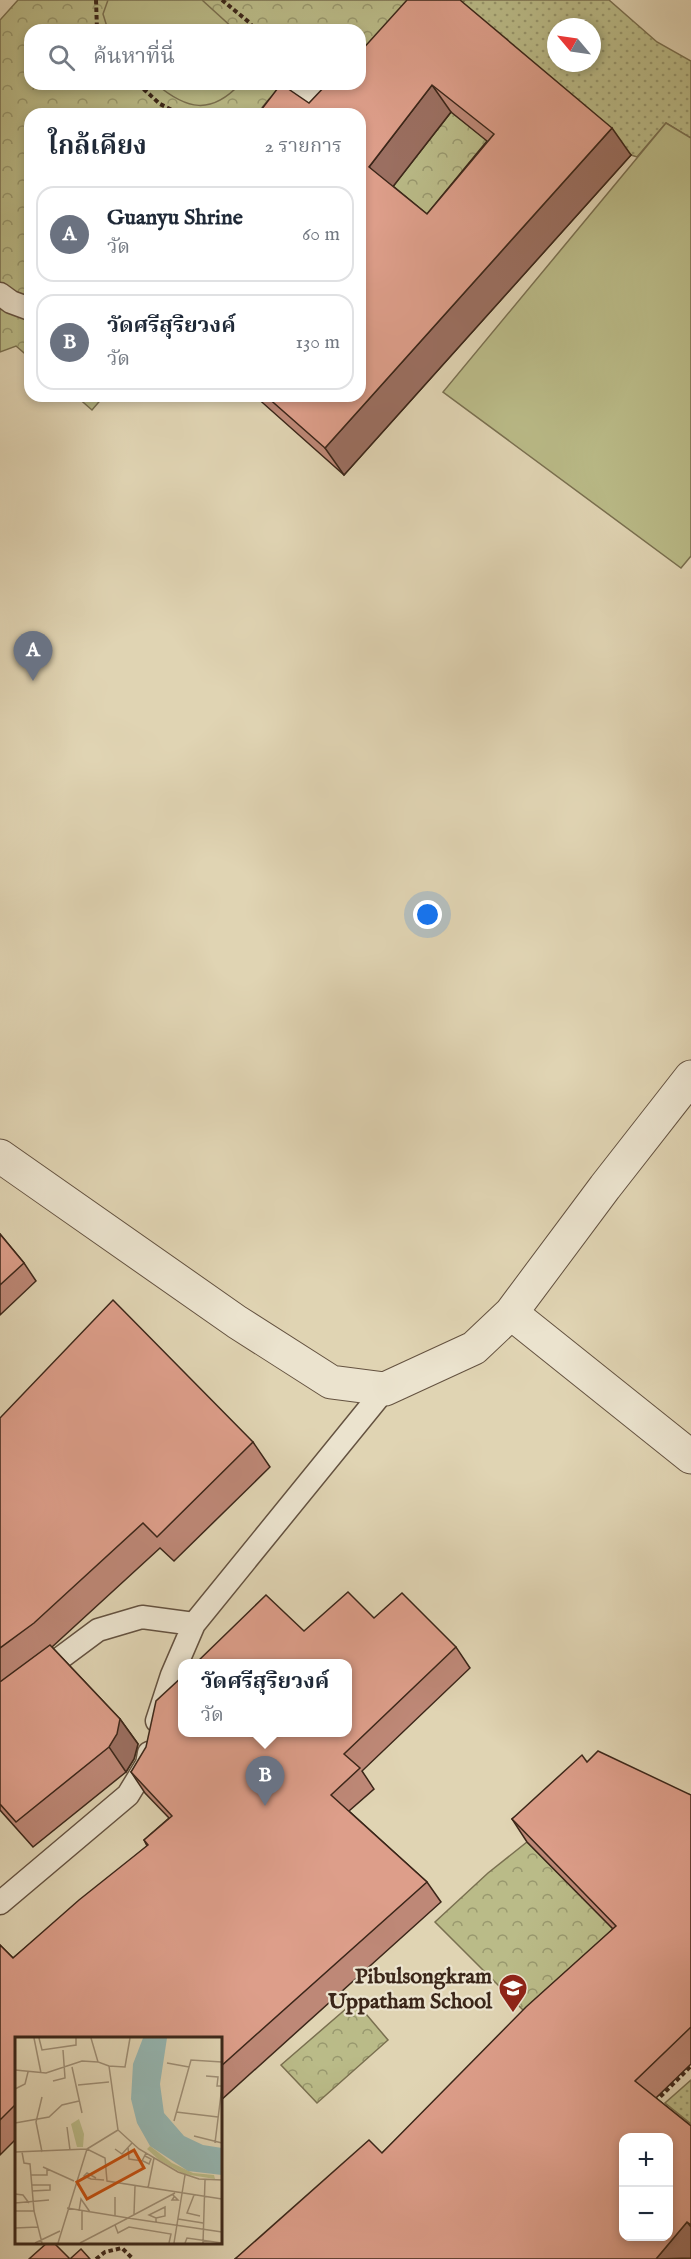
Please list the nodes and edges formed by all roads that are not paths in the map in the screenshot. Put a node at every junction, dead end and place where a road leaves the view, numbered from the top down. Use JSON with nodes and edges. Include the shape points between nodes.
{"nodes":[{"id":1,"x":350,"y":90,"type":"edge"},
{"id":2,"x":278,"y":108,"type":"edge"},
{"id":3,"x":0,"y":294,"type":"edge"},
{"id":4,"x":24,"y":307,"type":"edge"},
{"id":5,"x":691,"y":1077,"type":"edge"},
{"id":6,"x":5,"y":1166,"type":"edge"},
{"id":7,"x":511,"y":1313,"type":"junction"},
{"id":8,"x":385,"y":1389,"type":"junction"},
{"id":9,"x":691,"y":1457,"type":"edge"},
{"id":10,"x":194,"y":1624,"type":"junction"},
{"id":11,"x":179,"y":1659,"type":"edge"},
{"id":12,"x":178,"y":1662,"type":"edge"},
{"id":13,"x":0,"y":1703,"type":"edge"},
{"id":14,"x":0,"y":1903,"type":"edge"}],
"edges":[{"from":1,"to":2,"type":"lane","via":[[331,101],[299,96],[287,99]]},
{"from":3,"to":4,"type":"lane"},
{"from":5,"to":7,"type":"street"},
{"from":6,"to":8,"type":"street","via":[[331,1382]]},
{"from":7,"to":8,"type":"street","via":[[474,1348]]},
{"from":7,"to":9,"type":"street"},
{"from":8,"to":10,"type":"lane"},
{"from":10,"to":11,"type":"lane"},
{"from":10,"to":13,"type":"lane","via":[[142,1617],[98,1630]]},
{"from":12,"to":14,"type":"lane","via":[[147,1764],[128,1795]]}]}
